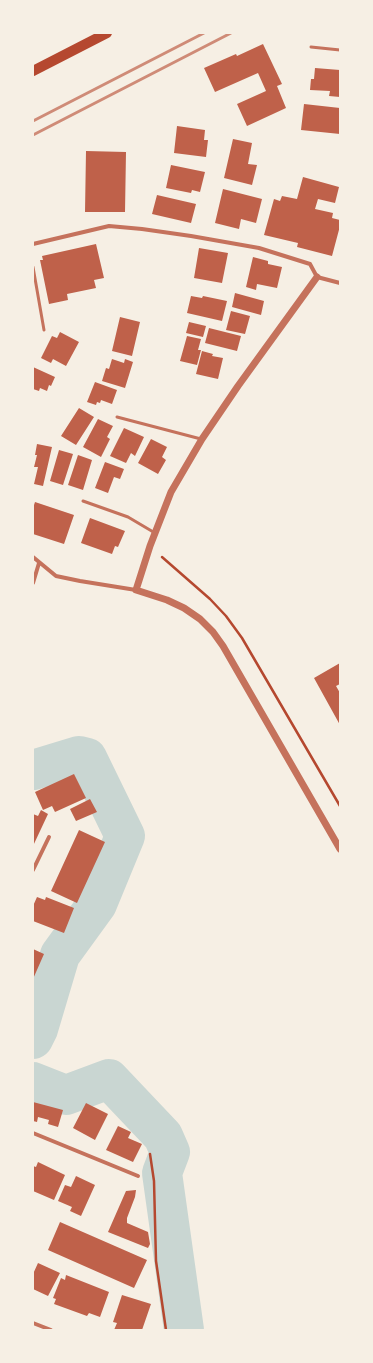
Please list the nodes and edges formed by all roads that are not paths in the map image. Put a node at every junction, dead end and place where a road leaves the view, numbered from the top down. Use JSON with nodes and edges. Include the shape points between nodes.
{"nodes":[{"id":1,"x":107,"y":33,"type":"edge"},
{"id":2,"x":311,"y":47,"type":"dead end"},
{"id":3,"x":340,"y":50,"type":"edge"},
{"id":4,"x":33,"y":71,"type":"edge"},
{"id":5,"x":33,"y":244,"type":"edge"},
{"id":6,"x":33,"y":267,"type":"edge"},
{"id":7,"x":316,"y":277,"type":"junction"},
{"id":8,"x":340,"y":283,"type":"edge"},
{"id":9,"x":44,"y":330,"type":"dead end"},
{"id":10,"x":117,"y":416,"type":"dead end"},
{"id":11,"x":202,"y":439,"type":"junction"},
{"id":12,"x":84,"y":501,"type":"dead end"},
{"id":13,"x":155,"y":533,"type":"junction"},
{"id":14,"x":33,"y":557,"type":"edge"},
{"id":15,"x":39,"y":563,"type":"junction"},
{"id":16,"x":33,"y":583,"type":"edge"},
{"id":17,"x":136,"y":590,"type":"junction"},
{"id":18,"x":49,"y":837,"type":"dead end"},
{"id":19,"x":340,"y":849,"type":"edge"},
{"id":20,"x":33,"y":870,"type":"edge"},
{"id":21,"x":33,"y":1133,"type":"edge"},
{"id":22,"x":138,"y":1176,"type":"dead end"},
{"id":23,"x":33,"y":1323,"type":"edge"},
{"id":24,"x":51,"y":1330,"type":"edge"}],
"edges":[{"from":1,"to":4,"type":"main road"},
{"from":2,"to":3,"type":"lane"},
{"from":5,"to":7,"type":"street","via":[[109,226],[191,236],[259,248],[310,264]]},
{"from":6,"to":9,"type":"lane"},
{"from":7,"to":8,"type":"street"},
{"from":7,"to":11,"type":"street"},
{"from":10,"to":11,"type":"lane"},
{"from":11,"to":13,"type":"street","via":[[171,492]]},
{"from":12,"to":13,"type":"lane","via":[[128,517]]},
{"from":13,"to":17,"type":"street"},
{"from":14,"to":15,"type":"street"},
{"from":15,"to":16,"type":"street"},
{"from":15,"to":17,"type":"street","via":[[56,576]]},
{"from":17,"to":19,"type":"street","via":[[184,608],[213,632]]},
{"from":18,"to":20,"type":"street"},
{"from":21,"to":22,"type":"street"},
{"from":23,"to":24,"type":"street"}]}
